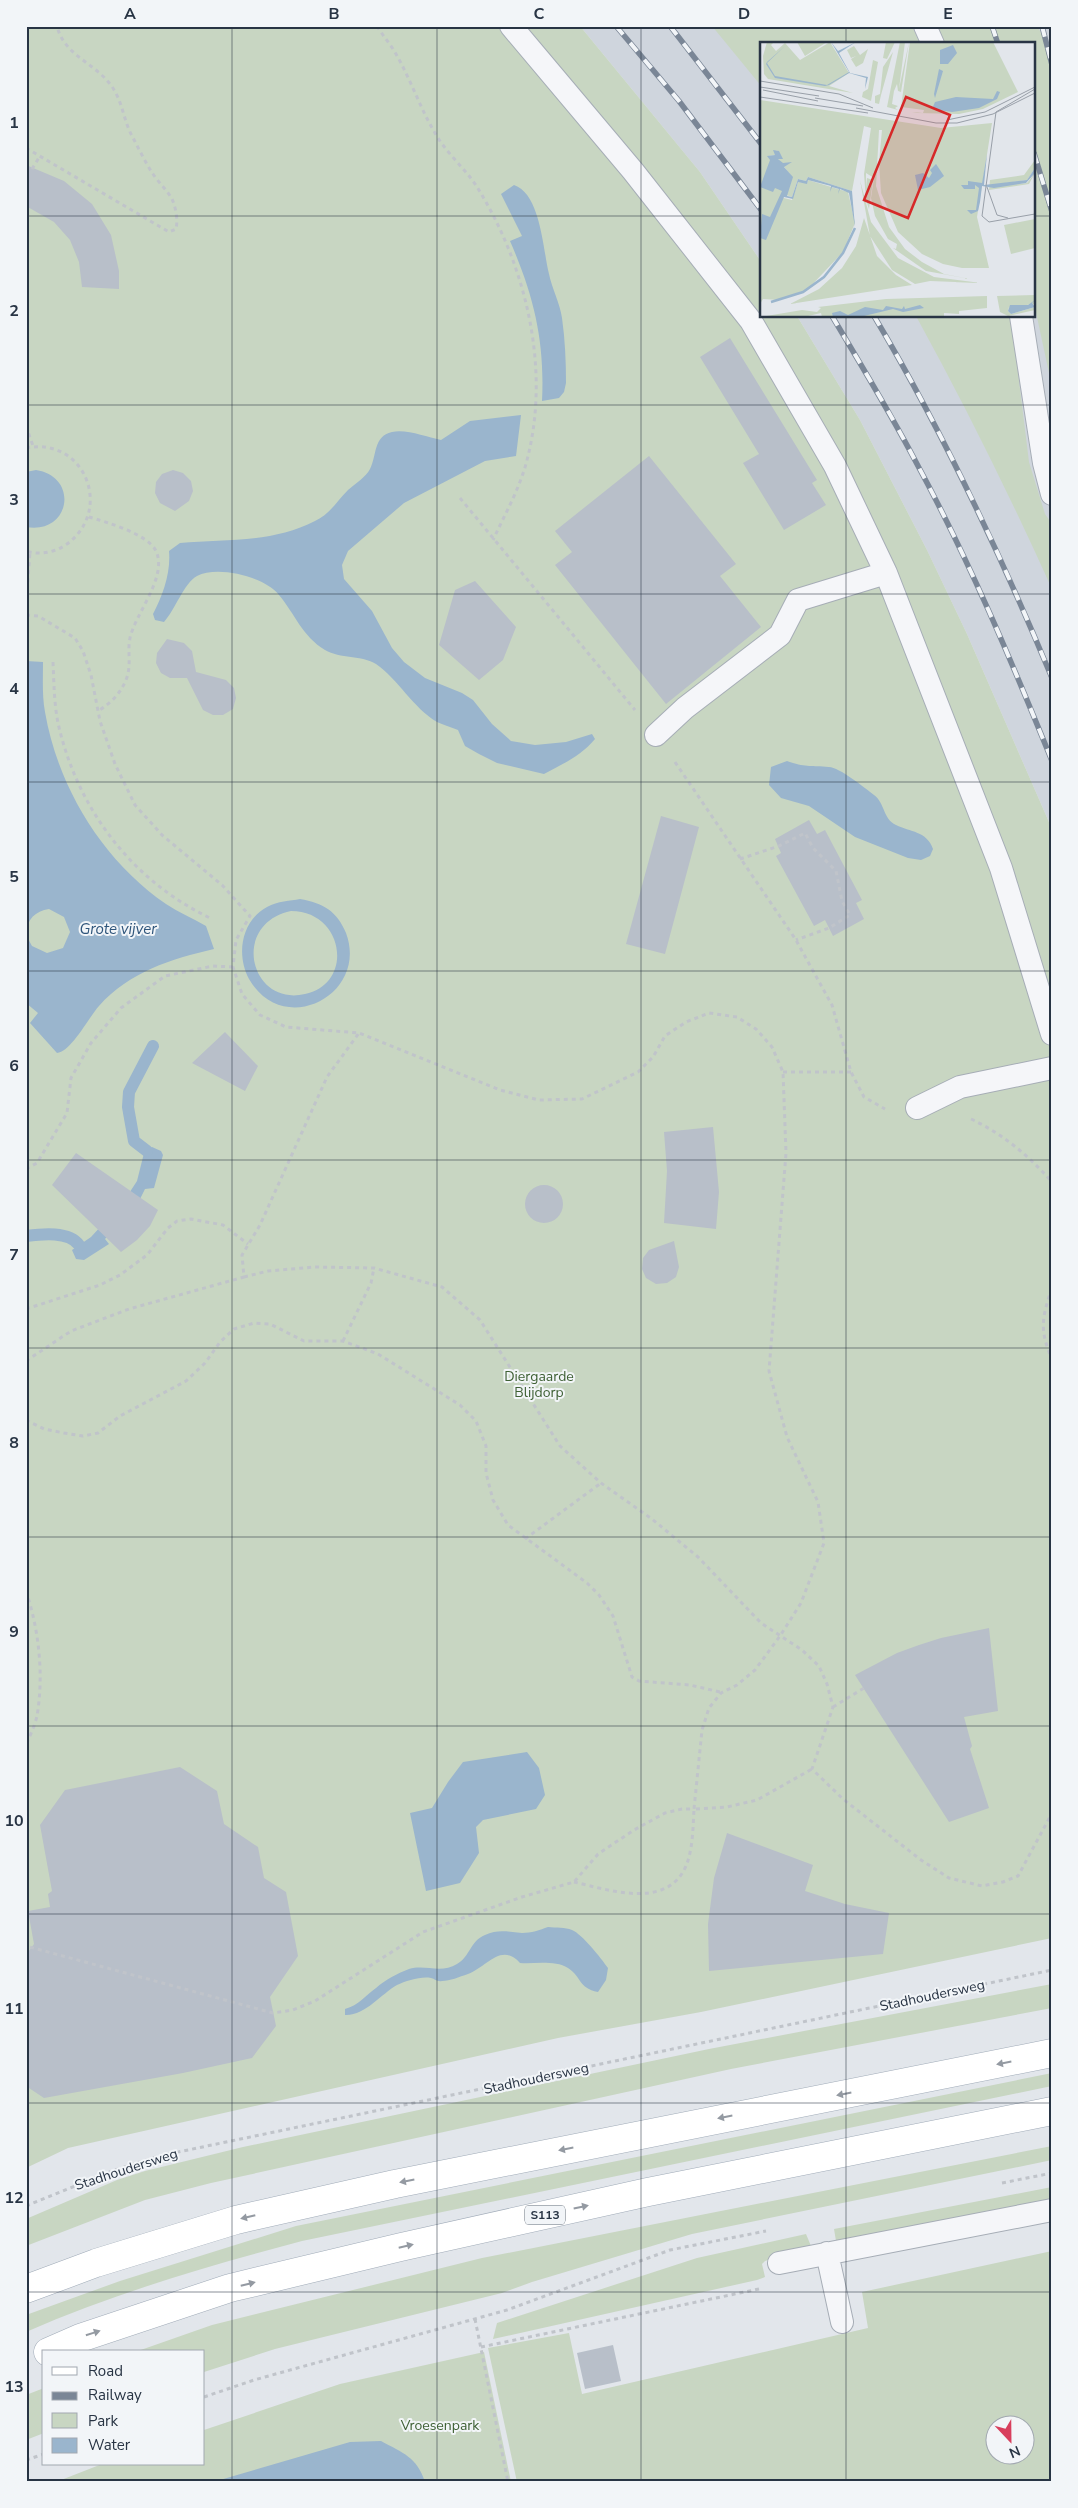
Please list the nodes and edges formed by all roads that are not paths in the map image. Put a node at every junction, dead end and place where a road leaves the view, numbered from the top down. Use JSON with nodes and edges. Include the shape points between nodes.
{"nodes":[{"id":1,"x":511,"y":26,"type":"edge"},
{"id":2,"x":925,"y":26,"type":"edge"},
{"id":3,"x":933,"y":42,"type":"edge"},
{"id":4,"x":1021,"y":318,"type":"edge"},
{"id":5,"x":1052,"y":494,"type":"edge"},
{"id":6,"x":886,"y":573,"type":"junction"},
{"id":7,"x":656,"y":735,"type":"road end"},
{"id":8,"x":1052,"y":1034,"type":"edge"},
{"id":9,"x":1052,"y":1068,"type":"edge"},
{"id":10,"x":917,"y":1108,"type":"road end"},
{"id":11,"x":1052,"y":2054,"type":"edge"},
{"id":12,"x":1052,"y":2111,"type":"edge"},
{"id":13,"x":1052,"y":2210,"type":"edge"},
{"id":14,"x":827,"y":2253,"type":"junction"},
{"id":15,"x":779,"y":2263,"type":"road end"},
{"id":16,"x":26,"y":2288,"type":"edge"},
{"id":17,"x":842,"y":2322,"type":"dead end"},
{"id":18,"x":53,"y":2350,"type":"edge"},
{"id":19,"x":42,"y":2355,"type":"edge"},
{"id":20,"x":26,"y":2361,"type":"edge"}],
"edges":[{"from":1,"to":6,"type":"lane","via":[[633,171],[751,321],[835,466]]},
{"from":2,"to":3,"type":"lane"},
{"from":4,"to":5,"type":"lane","via":[[1044,464]]},
{"from":6,"to":7,"type":"lane","via":[[798,600],[780,635]]},
{"from":6,"to":8,"type":"lane","via":[[1002,868]]},
{"from":9,"to":10,"type":"lane","via":[[960,1087]]},
{"from":11,"to":16,"type":"main road","one_way":true,"via":[[386,2186],[236,2220]]},
{"from":18,"to":12,"type":"main road","number":"S113","one_way":true,"via":[[230,2288],[401,2246],[648,2192]]},
{"from":13,"to":14,"type":"lane"},
{"from":14,"to":15,"type":"lane"},
{"from":14,"to":17,"type":"lane"},
{"from":19,"to":20,"type":"main road"}]}
